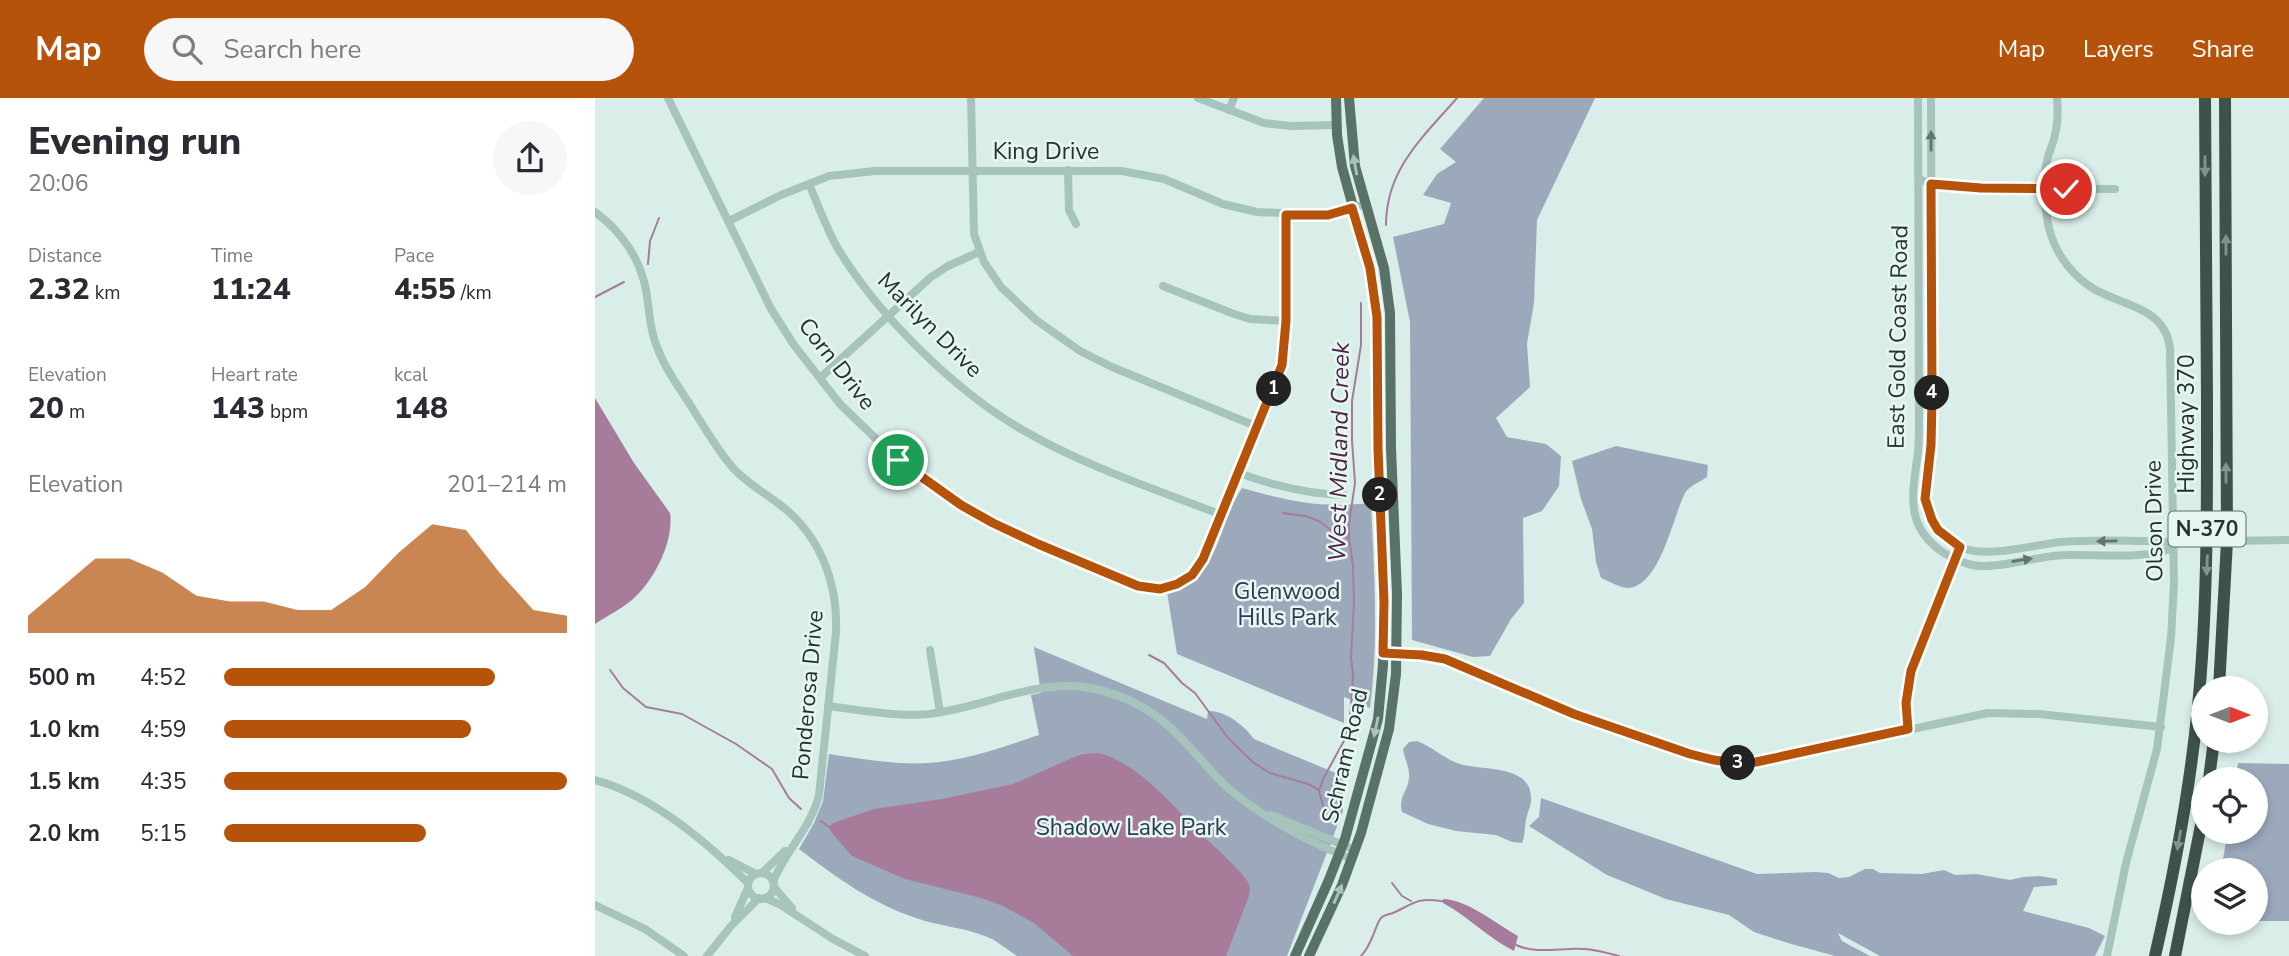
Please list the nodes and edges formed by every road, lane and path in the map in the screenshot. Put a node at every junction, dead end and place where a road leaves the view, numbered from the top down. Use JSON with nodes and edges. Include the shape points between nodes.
{"nodes":[{"id":1,"x":668,"y":98,"type":"edge"},
{"id":2,"x":971,"y":98,"type":"edge"},
{"id":3,"x":1198,"y":98,"type":"edge"},
{"id":4,"x":1234,"y":98,"type":"edge"},
{"id":5,"x":1336,"y":98,"type":"edge"},
{"id":6,"x":1349,"y":98,"type":"edge"},
{"id":7,"x":1918,"y":98,"type":"edge"},
{"id":8,"x":1931,"y":98,"type":"edge"},
{"id":9,"x":2057,"y":98,"type":"edge"},
{"id":10,"x":2205,"y":98,"type":"edge"},
{"id":11,"x":2217,"y":98,"type":"edge"},
{"id":12,"x":2225,"y":98,"type":"edge"},
{"id":13,"x":1229,"y":110,"type":"junction"},
{"id":14,"x":1337,"y":125,"type":"junction"},
{"id":15,"x":972,"y":170,"type":"junction"},
{"id":16,"x":1068,"y":170,"type":"junction"},
{"id":17,"x":1919,"y":179,"type":"junction"},
{"id":18,"x":809,"y":184,"type":"junction"},
{"id":19,"x":1931,"y":184,"type":"junction"},
{"id":20,"x":1919,"y":189,"type":"junction"},
{"id":21,"x":2046,"y":189,"type":"junction"},
{"id":22,"x":2115,"y":189,"type":"dead end"},
{"id":23,"x":2225,"y":189,"type":"junction"},
{"id":24,"x":1364,"y":204,"type":"junction"},
{"id":25,"x":1352,"y":208,"type":"junction"},
{"id":26,"x":595,"y":212,"type":"edge"},
{"id":27,"x":1286,"y":215,"type":"junction"},
{"id":28,"x":729,"y":221,"type":"junction"},
{"id":29,"x":1076,"y":224,"type":"dead end"},
{"id":30,"x":979,"y":252,"type":"junction"},
{"id":31,"x":1163,"y":286,"type":"dead end"},
{"id":32,"x":889,"y":315,"type":"junction"},
{"id":33,"x":1286,"y":321,"type":"junction"},
{"id":34,"x":820,"y":378,"type":"junction"},
{"id":35,"x":1919,"y":400,"type":"junction"},
{"id":36,"x":1932,"y":400,"type":"junction"},
{"id":37,"x":1258,"y":427,"type":"junction"},
{"id":38,"x":1239,"y":473,"type":"junction"},
{"id":39,"x":1344,"y":495,"type":"dead end"},
{"id":40,"x":1222,"y":516,"type":"junction"},
{"id":41,"x":2289,"y":540,"type":"edge"},
{"id":42,"x":2227,"y":541,"type":"junction"},
{"id":43,"x":1960,"y":547,"type":"junction"},
{"id":44,"x":2173,"y":547,"type":"junction"},
{"id":45,"x":1955,"y":559,"type":"junction"},
{"id":46,"x":930,"y":650,"type":"dead end"},
{"id":47,"x":1383,"y":653,"type":"junction"},
{"id":48,"x":1396,"y":654,"type":"junction"},
{"id":49,"x":2220,"y":676,"type":"edge"},
{"id":50,"x":828,"y":706,"type":"junction"},
{"id":51,"x":940,"y":712,"type":"junction"},
{"id":52,"x":2161,"y":727,"type":"junction"},
{"id":53,"x":1908,"y":729,"type":"junction"},
{"id":54,"x":595,"y":780,"type":"edge"},
{"id":55,"x":797,"y":838,"type":"junction"},
{"id":56,"x":2197,"y":844,"type":"edge"},
{"id":57,"x":1341,"y":850,"type":"junction"},
{"id":58,"x":715,"y":851,"type":"junction"},
{"id":59,"x":1353,"y":855,"type":"junction"},
{"id":60,"x":759,"y":873,"type":"junction"},
{"id":61,"x":748,"y":885,"type":"junction"},
{"id":62,"x":773,"y":885,"type":"junction"},
{"id":63,"x":762,"y":898,"type":"junction"},
{"id":64,"x":595,"y":905,"type":"edge"},
{"id":65,"x":798,"y":915,"type":"junction"},
{"id":66,"x":730,"y":926,"type":"junction"},
{"id":67,"x":684,"y":956,"type":"edge"},
{"id":68,"x":708,"y":956,"type":"edge"},
{"id":69,"x":865,"y":956,"type":"edge"},
{"id":70,"x":1295,"y":956,"type":"edge"},
{"id":71,"x":1309,"y":956,"type":"edge"},
{"id":72,"x":2107,"y":956,"type":"edge"},
{"id":73,"x":2155,"y":956,"type":"edge"},
{"id":74,"x":2175,"y":956,"type":"edge"}],
"edges":[{"from":1,"to":28,"type":"street","name":"Corn Drive"},
{"from":2,"to":15,"type":"street"},
{"from":3,"to":13,"type":"street"},
{"from":4,"to":13,"type":"street"},
{"from":5,"to":14,"type":"main road","name":"Schram Road"},
{"from":24,"to":6,"type":"main road","name":"Schram Road","one_way":true,"via":[[1355,166]]},
{"from":7,"to":17,"type":"street","name":"East Gold Coast Road"},
{"from":19,"to":8,"type":"street","name":"East Gold Coast Road","one_way":true},
{"from":9,"to":21,"type":"street","name":"Olson Drive","via":[[2057,128],[2046,163]]},
{"from":10,"to":73,"type":"highway","name":"Highway 370","number":"N-370","one_way":true,"via":[[2204,632],[2186,799]]},
{"from":11,"to":23,"type":"highway","via":[[2219,165]]},
{"from":12,"to":23,"type":"highway","name":"Highway 370","number":"N-370"},
{"from":13,"to":14,"type":"street","via":[[1264,123]]},
{"from":14,"to":25,"type":"main road","name":"Schram Road"},
{"from":15,"to":16,"type":"street","name":"King Drive"},
{"from":15,"to":18,"type":"street","name":"King Drive","via":[[852,173]]},
{"from":15,"to":30,"type":"street","via":[[973,223]]},
{"from":16,"to":27,"type":"street","name":"King Drive","via":[[1144,174],[1232,207]]},
{"from":16,"to":29,"type":"street","via":[[1069,210]]},
{"from":17,"to":19,"type":"street"},
{"from":17,"to":20,"type":"street","name":"East Gold Coast Road"},
{"from":18,"to":28,"type":"street","name":"King Drive"},
{"from":18,"to":32,"type":"street","name":"Marilyn Drive","via":[[838,247]]},
{"from":19,"to":20,"type":"street"},
{"from":19,"to":21,"type":"street"},
{"from":19,"to":36,"type":"street","name":"East Gold Coast Road"},
{"from":20,"to":35,"type":"street","name":"East Gold Coast Road"},
{"from":21,"to":22,"type":"street"},
{"from":21,"to":44,"type":"street","name":"Olson Drive","via":[[2048,225],[2062,258],[2092,288],[2157,318],[2169,341]]},
{"from":42,"to":23,"type":"highway","name":"Highway 370","number":"N-370","one_way":true},
{"from":24,"to":25,"type":"street","name":"King Drive"},
{"from":24,"to":48,"type":"main road","name":"Schram Road","via":[[1384,268],[1391,327]]},
{"from":25,"to":27,"type":"street","name":"King Drive","via":[[1328,215]]},
{"from":25,"to":47,"type":"main road","name":"Schram Road","via":[[1370,268],[1376,309]]},
{"from":26,"to":50,"type":"street","name":"Ponderosa Drive","via":[[622,237],[636,262],[656,343],[678,387],[734,469],[795,518],[824,560],[837,614]]},
{"from":27,"to":33,"type":"street","name":"Corn Drive"},
{"from":28,"to":34,"type":"street","name":"Corn Drive","via":[[771,309]]},
{"from":30,"to":32,"type":"street","via":[[931,277]]},
{"from":30,"to":37,"type":"street","via":[[1007,294],[1080,351]]},
{"from":31,"to":33,"type":"street","via":[[1250,319]]},
{"from":32,"to":34,"type":"street"},
{"from":32,"to":40,"type":"street","name":"Marilyn Drive","via":[[943,372],[1022,430]]},
{"from":33,"to":37,"type":"street","name":"Corn Drive","via":[[1282,365]]},
{"from":34,"to":40,"type":"street","name":"Corn Drive","via":[[868,433],[961,505],[1138,586],[1168,587],[1192,575]]},
{"from":35,"to":36,"type":"street"},
{"from":35,"to":45,"type":"street","name":"East Gold Coast Road","via":[[1912,496],[1915,515],[1931,541]]},
{"from":36,"to":43,"type":"street","name":"East Gold Coast Road","via":[[1925,499],[1938,530]]},
{"from":37,"to":38,"type":"street","name":"Corn Drive"},
{"from":38,"to":39,"type":"street","via":[[1300,491]]},
{"from":38,"to":40,"type":"street","name":"Corn Drive"},
{"from":41,"to":42,"type":"street"},
{"from":42,"to":49,"type":"highway","name":"Highway 370","number":"N-370"},
{"from":44,"to":43,"type":"street","one_way":true,"via":[[2157,541],[2063,542],[1982,552]]},
{"from":43,"to":45,"type":"street"},
{"from":45,"to":44,"type":"street","one_way":true,"via":[[1985,566],[2064,555],[2159,553]]},
{"from":44,"to":52,"type":"street","name":"Olson Drive","via":[[2173,612]]},
{"from":45,"to":53,"type":"street","via":[[1911,671]]},
{"from":46,"to":51,"type":"street"},
{"from":47,"to":48,"type":"street"},
{"from":47,"to":57,"type":"main road","name":"Schram Road","one_way":true,"via":[[1378,719]]},
{"from":48,"to":53,"type":"street","via":[[1445,659],[1610,728],[1714,760],[1756,762]]},
{"from":48,"to":59,"type":"main road","name":"Schram Road","via":[[1389,729]]},
{"from":50,"to":51,"type":"street","via":[[904,714]]},
{"from":50,"to":55,"type":"street","name":"Ponderosa Drive","via":[[817,802]]},
{"from":51,"to":57,"type":"street","via":[[1042,687],[1101,690],[1159,717],[1219,780],[1258,810]]},
{"from":52,"to":53,"type":"street","via":[[2011,712]]},
{"from":52,"to":72,"type":"street","name":"Olson Drive"},
{"from":54,"to":58,"type":"street","via":[[643,799]]},
{"from":55,"to":60,"type":"street","name":"Ponderosa Drive"},
{"from":55,"to":62,"type":"street","name":"Ponderosa Drive"},
{"from":56,"to":74,"type":"highway"},
{"from":57,"to":59,"type":"street"},
{"from":57,"to":70,"type":"main road","name":"Schram Road"},
{"from":58,"to":60,"type":"street"},
{"from":58,"to":61,"type":"street"},
{"from":71,"to":59,"type":"main road","name":"Schram Road","one_way":true},
{"from":60,"to":61,"type":"street"},
{"from":60,"to":62,"type":"street","via":[[770,877]]},
{"from":61,"to":63,"type":"street","via":[[751,894]]},
{"from":61,"to":66,"type":"street"},
{"from":62,"to":63,"type":"street","via":[[770,895]]},
{"from":62,"to":65,"type":"street"},
{"from":63,"to":65,"type":"street"},
{"from":63,"to":66,"type":"street"},
{"from":64,"to":67,"type":"street","via":[[645,929]]},
{"from":65,"to":69,"type":"street"},
{"from":66,"to":68,"type":"street"}]}
